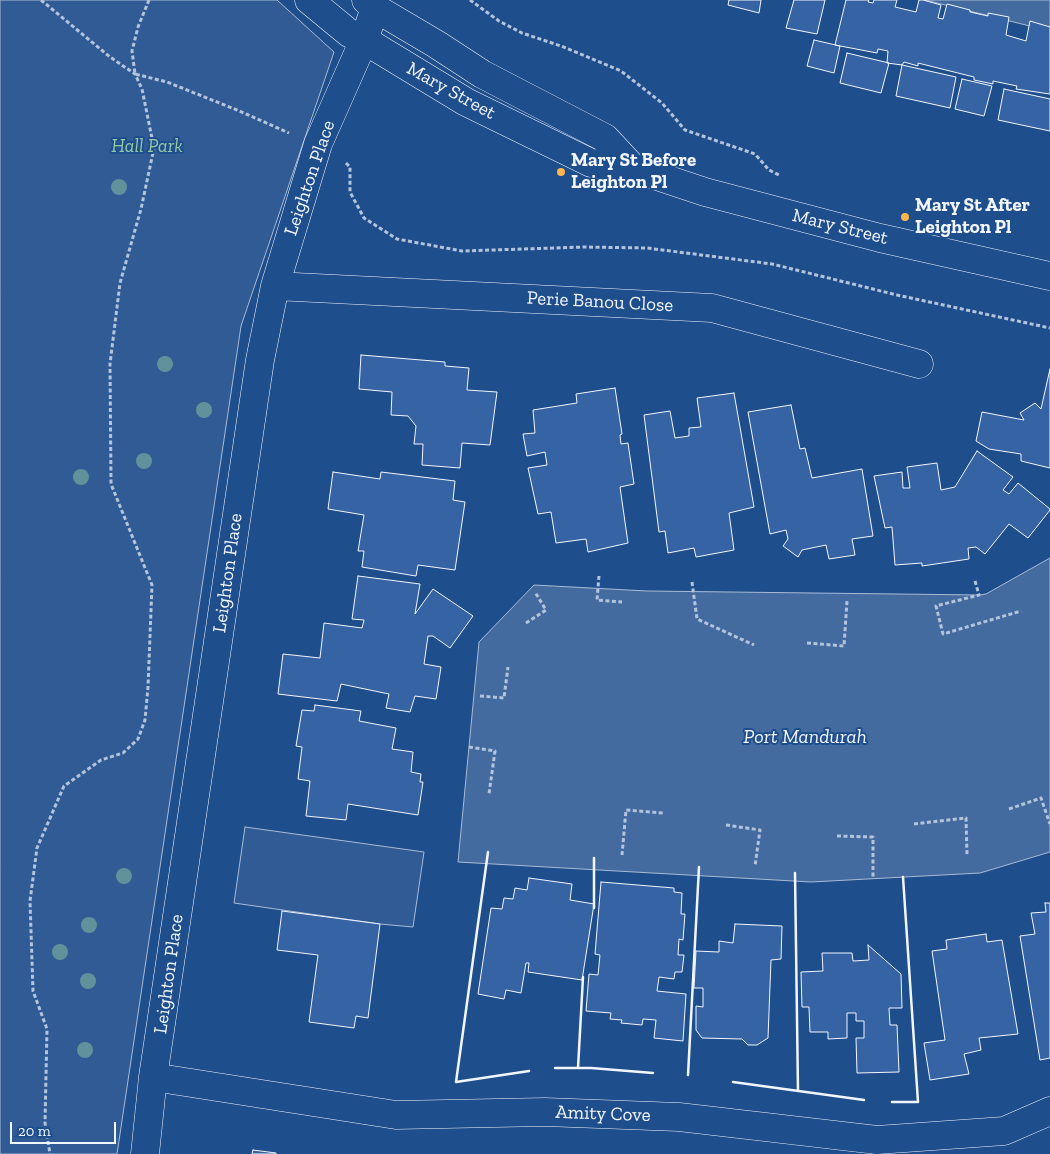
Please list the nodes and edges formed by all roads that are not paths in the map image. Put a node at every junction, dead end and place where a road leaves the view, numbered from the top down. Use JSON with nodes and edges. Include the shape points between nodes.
{"nodes":[{"id":1,"x":309,"y":0,"type":"edge"},
{"id":2,"x":371,"y":4,"type":"edge"},
{"id":3,"x":364,"y":40,"type":"junction"},
{"id":4,"x":633,"y":168,"type":"junction"},
{"id":5,"x":1050,"y":276,"type":"edge"},
{"id":6,"x":275,"y":286,"type":"junction"},
{"id":7,"x":919,"y":364,"type":"dead end"},
{"id":8,"x":153,"y":1078,"type":"junction"},
{"id":9,"x":1050,"y":1111,"type":"edge"},
{"id":10,"x":145,"y":1154,"type":"edge"}],
"edges":[{"from":1,"to":3,"type":"street","name":"Mary Street","via":[[349,33]]},
{"from":2,"to":3,"type":"street","name":"Leighton Place"},
{"from":2,"to":4,"type":"street","name":"Mary Street","via":[[482,74],[605,138]]},
{"from":3,"to":4,"type":"street","name":"Mary Street","via":[[466,102],[591,163]]},
{"from":3,"to":6,"type":"street","name":"Leighton Place","via":[[318,144]]},
{"from":4,"to":5,"type":"street","name":"Mary Street","via":[[705,192],[880,238]]},
{"from":6,"to":7,"type":"street","name":"Perie Banou Close","via":[[712,308]]},
{"from":6,"to":8,"type":"street","name":"Leighton Place","via":[[258,370]]},
{"from":8,"to":9,"type":"street","name":"Amity Cove","via":[[396,1115],[545,1112],[679,1117],[877,1140],[1004,1130]]},
{"from":8,"to":10,"type":"street","name":"Leighton Place"}]}
